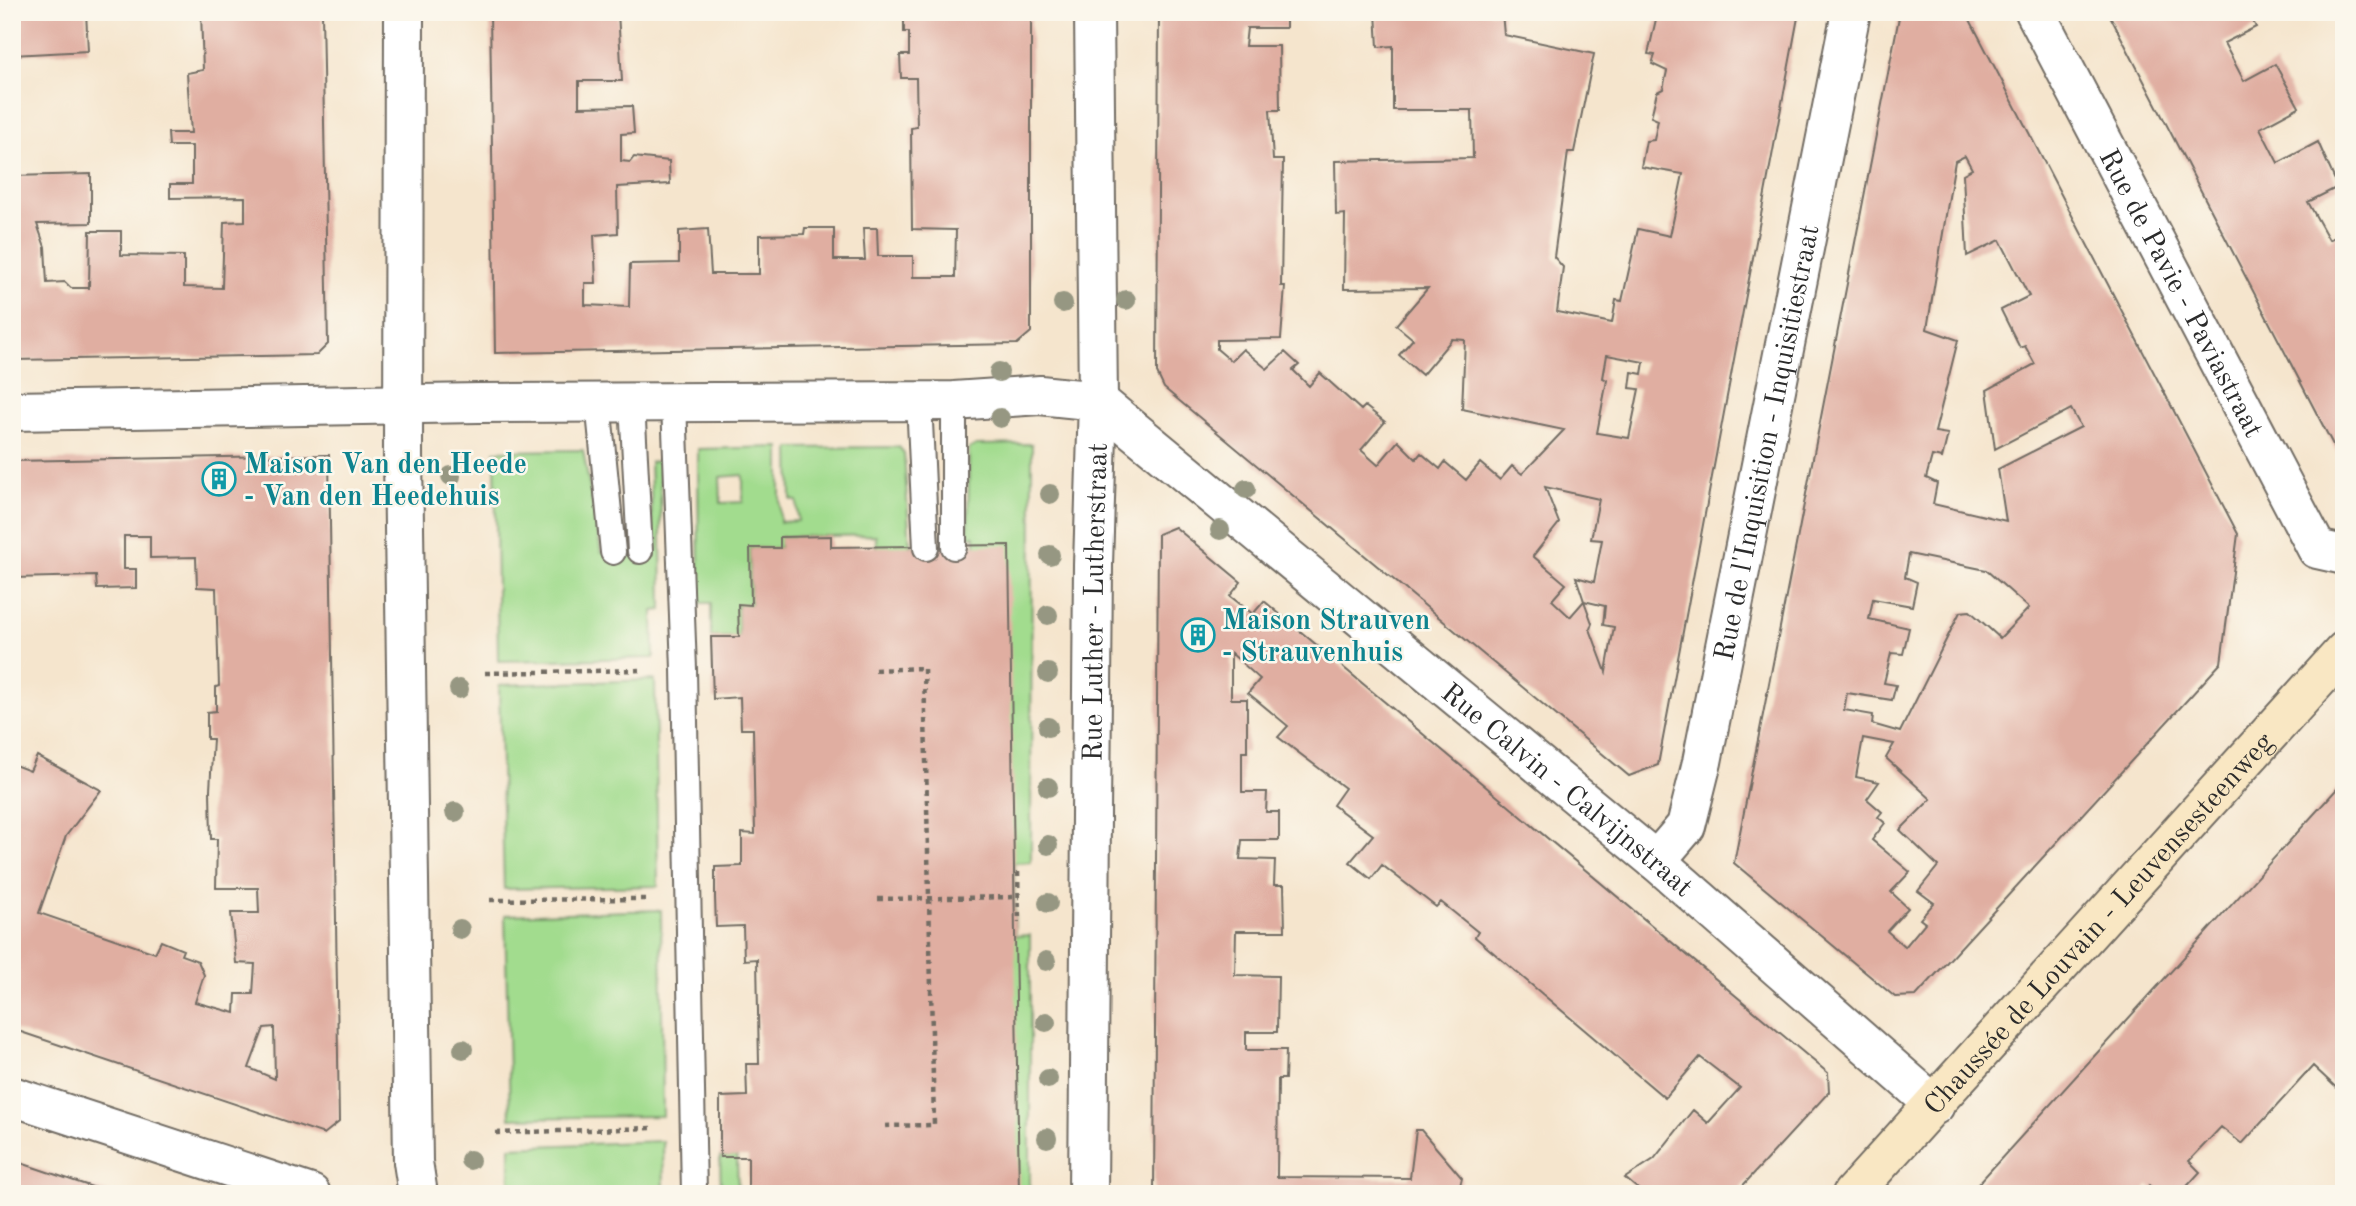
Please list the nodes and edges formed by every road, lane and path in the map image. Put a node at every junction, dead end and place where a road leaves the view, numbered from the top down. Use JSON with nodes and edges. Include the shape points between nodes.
{"nodes":[{"id":1,"x":404,"y":12,"type":"edge"},
{"id":2,"x":1094,"y":12,"type":"edge"},
{"id":3,"x":1851,"y":12,"type":"edge"},
{"id":4,"x":2035,"y":12,"type":"edge"},
{"id":5,"x":936,"y":401,"type":"junction"},
{"id":6,"x":1098,"y":401,"type":"junction"},
{"id":7,"x":615,"y":403,"type":"junction"},
{"id":8,"x":674,"y":403,"type":"junction"},
{"id":9,"x":404,"y":405,"type":"junction"},
{"id":10,"x":12,"y":411,"type":"edge"},
{"id":11,"x":954,"y":547,"type":"dead end"},
{"id":12,"x":926,"y":548,"type":"dead end"},
{"id":13,"x":640,"y":551,"type":"dead end"},
{"id":14,"x":613,"y":552,"type":"dead end"},
{"id":15,"x":2344,"y":555,"type":"edge"},
{"id":16,"x":2344,"y":651,"type":"edge"},
{"id":17,"x":684,"y":669,"type":"junction"},
{"id":18,"x":874,"y":670,"type":"dead end"},
{"id":19,"x":485,"y":673,"type":"dead end"},
{"id":20,"x":1656,"y":862,"type":"junction"},
{"id":21,"x":1018,"y":872,"type":"dead end"},
{"id":22,"x":1019,"y":897,"type":"junction"},
{"id":23,"x":687,"y":898,"type":"junction"},
{"id":24,"x":929,"y":898,"type":"junction"},
{"id":25,"x":878,"y":899,"type":"dead end"},
{"id":26,"x":490,"y":900,"type":"dead end"},
{"id":27,"x":1019,"y":923,"type":"dead end"},
{"id":28,"x":12,"y":1096,"type":"edge"},
{"id":29,"x":1935,"y":1105,"type":"junction"},
{"id":30,"x":882,"y":1126,"type":"dead end"},
{"id":31,"x":655,"y":1128,"type":"dead end"},
{"id":32,"x":496,"y":1133,"type":"dead end"},
{"id":33,"x":311,"y":1194,"type":"edge"},
{"id":34,"x":418,"y":1194,"type":"edge"},
{"id":35,"x":694,"y":1194,"type":"edge"},
{"id":36,"x":1088,"y":1194,"type":"edge"},
{"id":37,"x":1852,"y":1194,"type":"edge"}],
"edges":[{"from":1,"to":9,"type":"street"},
{"from":2,"to":6,"type":"street","name":"Rue Luther - Lutherstraat"},
{"from":3,"to":20,"type":"street","name":"Rue de l'Inquisition - Inquisitiestraat","via":[[1702,762],[1686,826]]},
{"from":4,"to":15,"type":"street","name":"Rue de Pavie - Paviastraat","via":[[2317,549]]},
{"from":5,"to":6,"type":"street","via":[[1040,395]]},
{"from":5,"to":8,"type":"street"},
{"from":5,"to":11,"type":"lane"},
{"from":5,"to":12,"type":"lane"},
{"from":6,"to":20,"type":"street","name":"Rue Calvin - Calvijnstraat"},
{"from":6,"to":36,"type":"street","name":"Rue Luther - Lutherstraat"},
{"from":7,"to":8,"type":"street"},
{"from":7,"to":9,"type":"street"},
{"from":7,"to":13,"type":"lane"},
{"from":7,"to":14,"type":"lane"},
{"from":8,"to":17,"type":"lane"},
{"from":9,"to":10,"type":"street"},
{"from":9,"to":34,"type":"street","via":[[413,1163]]},
{"from":16,"to":29,"type":"main road","name":"Chaussée de Louvain - Leuvensesteenweg"},
{"from":17,"to":19,"type":"path"},
{"from":17,"to":23,"type":"lane"},
{"from":18,"to":24,"type":"path","via":[[924,668]]},
{"from":20,"to":29,"type":"street","name":"Rue Calvin - Calvijnstraat"},
{"from":21,"to":22,"type":"path"},
{"from":22,"to":24,"type":"path"},
{"from":22,"to":27,"type":"path"},
{"from":23,"to":26,"type":"path"},
{"from":23,"to":35,"type":"lane"},
{"from":24,"to":25,"type":"path"},
{"from":24,"to":30,"type":"path","via":[[934,1125]]},
{"from":28,"to":33,"type":"street"},
{"from":29,"to":37,"type":"main road","name":"Chaussée de Louvain - Leuvensesteenweg"},
{"from":31,"to":32,"type":"path"}]}
